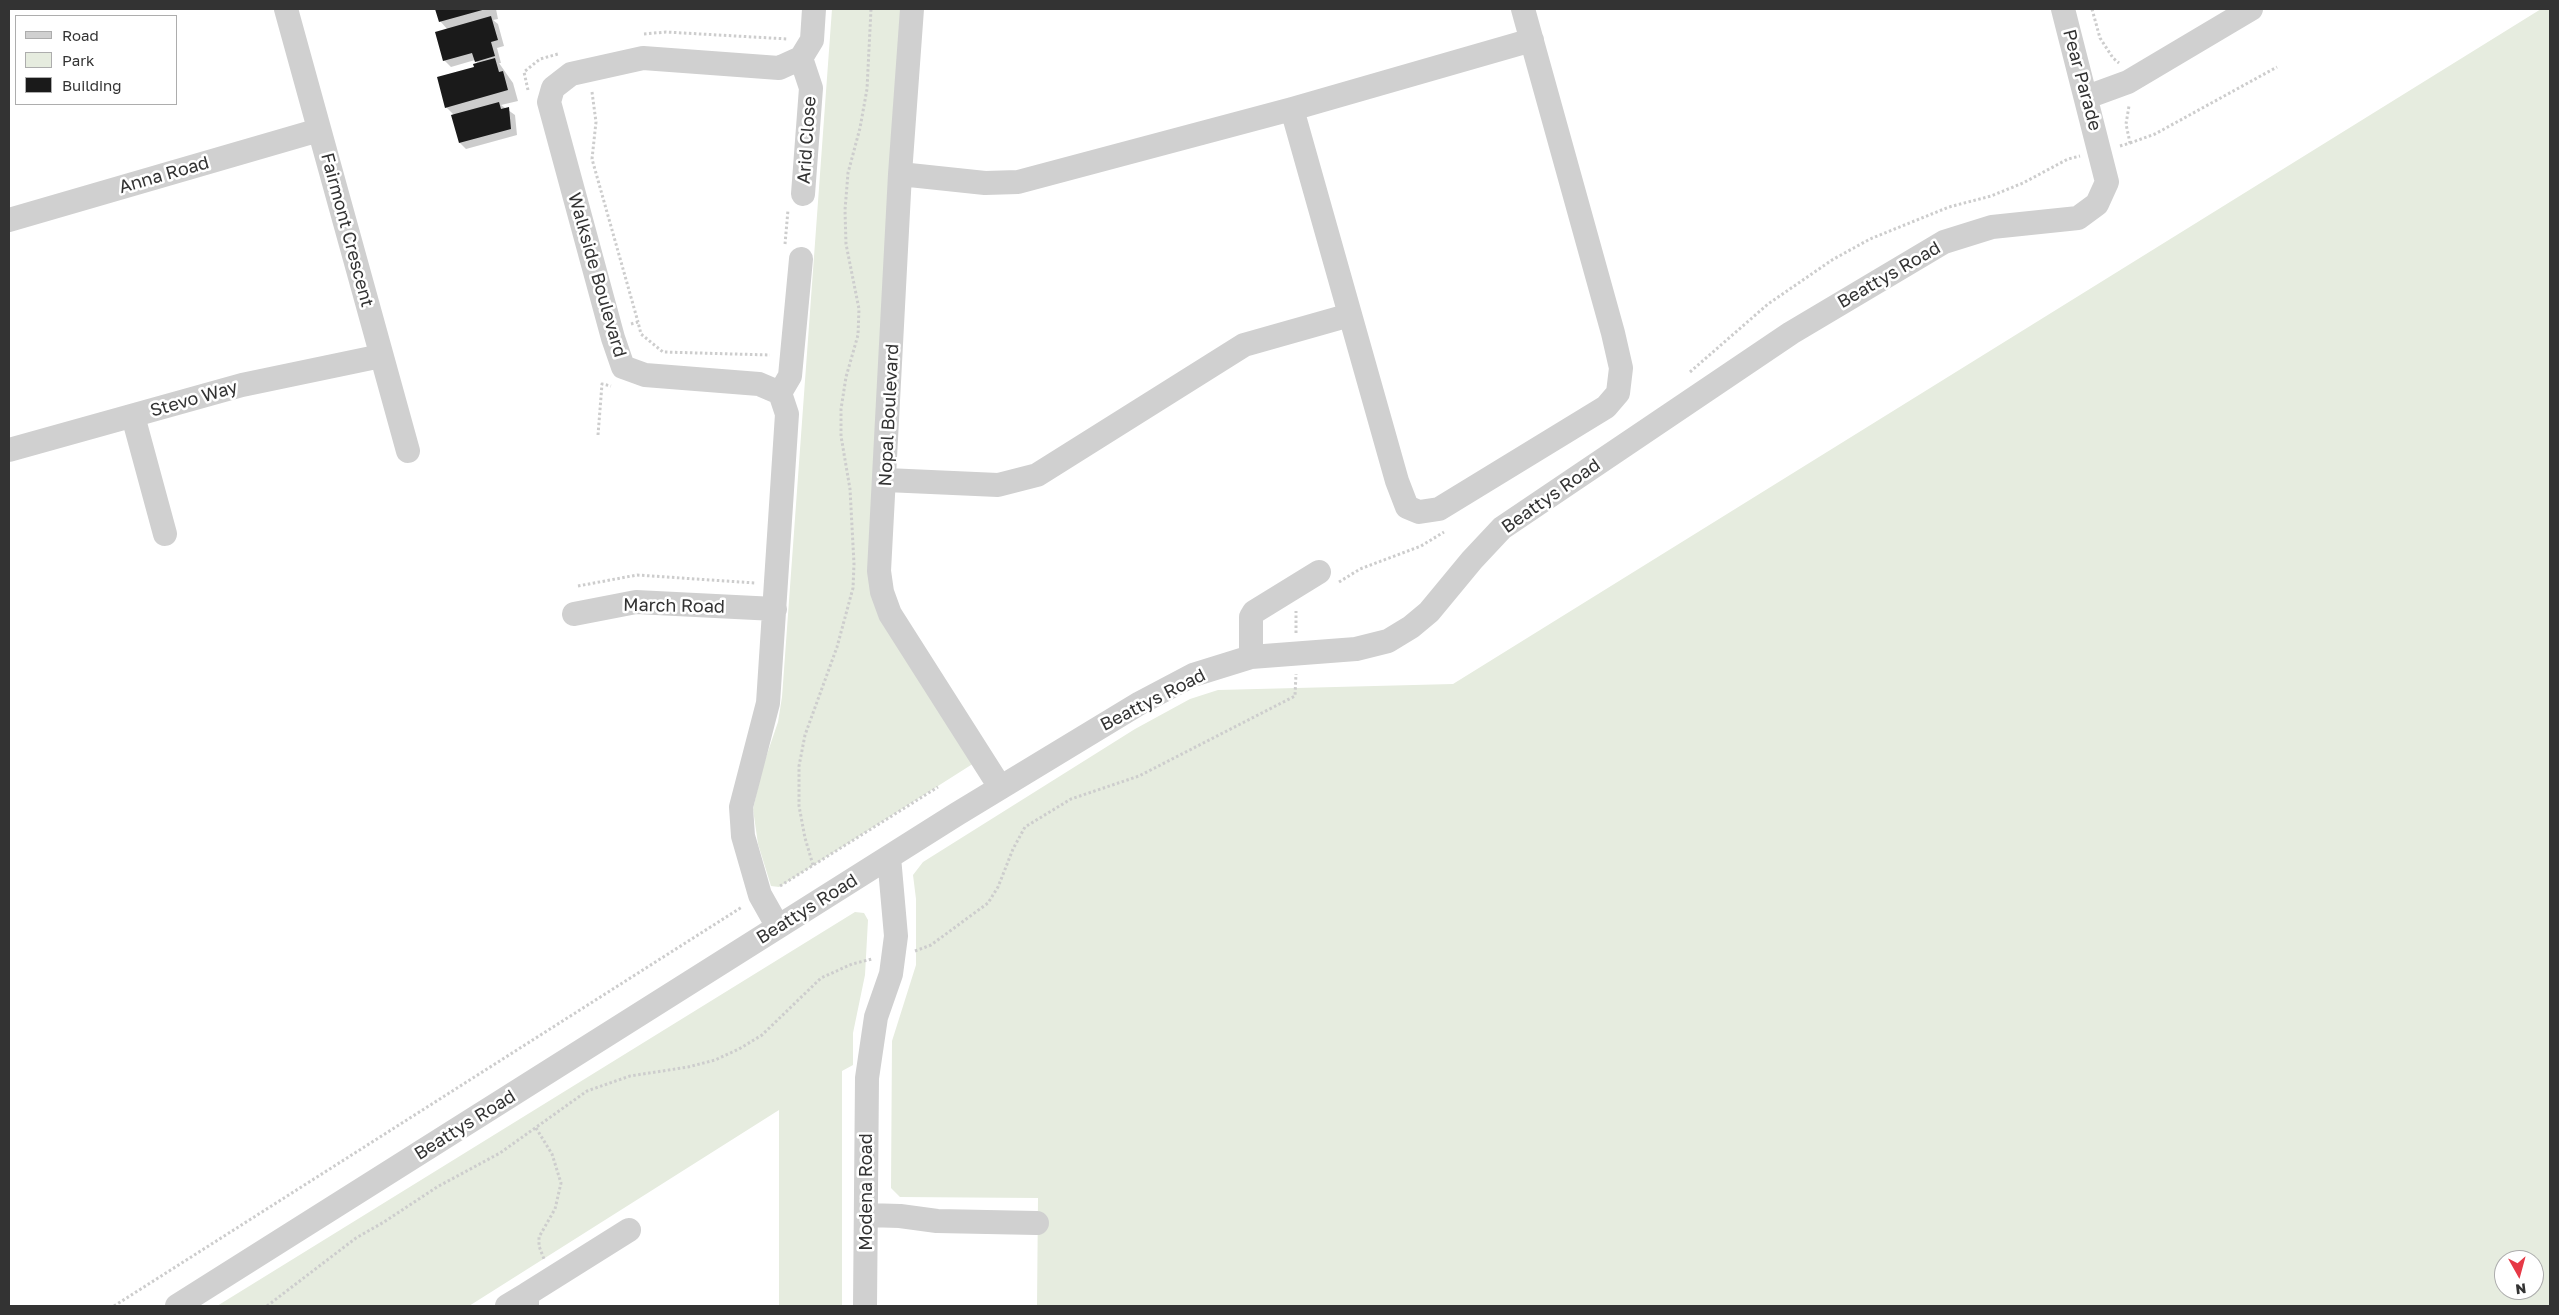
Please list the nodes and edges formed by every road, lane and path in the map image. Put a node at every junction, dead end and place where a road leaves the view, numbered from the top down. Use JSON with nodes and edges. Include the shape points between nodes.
{"nodes":[{"id":1,"x":286,"y":9,"type":"edge"},
{"id":2,"x":814,"y":9,"type":"edge"},
{"id":3,"x":871,"y":9,"type":"edge"},
{"id":4,"x":912,"y":9,"type":"edge"},
{"id":5,"x":1523,"y":9,"type":"edge"},
{"id":6,"x":2063,"y":9,"type":"edge"},
{"id":7,"x":2092,"y":9,"type":"edge"},
{"id":8,"x":2251,"y":9,"type":"edge"},
{"id":9,"x":1532,"y":40,"type":"junction"},
{"id":10,"x":801,"y":58,"type":"junction"},
{"id":11,"x":2277,"y":67,"type":"dead end"},
{"id":12,"x":2128,"y":82,"type":"junction"},
{"id":13,"x":599,"y":88,"type":"dead end"},
{"id":14,"x":591,"y":90,"type":"dead end"},
{"id":15,"x":2086,"y":98,"type":"junction"},
{"id":16,"x":1292,"y":109,"type":"junction"},
{"id":17,"x":319,"y":130,"type":"junction"},
{"id":18,"x":2130,"y":143,"type":"junction"},
{"id":19,"x":2101,"y":151,"type":"junction"},
{"id":20,"x":900,"y":174,"type":"junction"},
{"id":21,"x":803,"y":194,"type":"joint"},
{"id":22,"x":9,"y":220,"type":"edge"},
{"id":23,"x":802,"y":259,"type":"joint"},
{"id":24,"x":1350,"y":315,"type":"junction"},
{"id":25,"x":611,"y":330,"type":"junction"},
{"id":26,"x":770,"y":355,"type":"dead end"},
{"id":27,"x":381,"y":356,"type":"junction"},
{"id":28,"x":1689,"y":373,"type":"dead end"},
{"id":29,"x":601,"y":376,"type":"dead end"},
{"id":30,"x":602,"y":384,"type":"junction"},
{"id":31,"x":612,"y":386,"type":"dead end"},
{"id":32,"x":780,"y":393,"type":"junction"},
{"id":33,"x":133,"y":416,"type":"junction"},
{"id":34,"x":598,"y":435,"type":"dead end"},
{"id":35,"x":9,"y":450,"type":"edge"},
{"id":36,"x":408,"y":451,"type":"dead end"},
{"id":37,"x":886,"y":480,"type":"junction"},
{"id":38,"x":1447,"y":530,"type":"dead end"},
{"id":39,"x":165,"y":534,"type":"dead end"},
{"id":40,"x":756,"y":573,"type":"dead end"},
{"id":41,"x":1328,"y":578,"type":"joint"},
{"id":42,"x":764,"y":608,"type":"junction"},
{"id":43,"x":1296,"y":608,"type":"dead end"},
{"id":44,"x":574,"y":614,"type":"dead end"},
{"id":45,"x":1295,"y":653,"type":"junction"},
{"id":46,"x":1251,"y":657,"type":"junction"},
{"id":47,"x":938,"y":787,"type":"dead end"},
{"id":48,"x":1000,"y":787,"type":"junction"},
{"id":49,"x":889,"y":858,"type":"junction"},
{"id":50,"x":813,"y":865,"type":"junction"},
{"id":51,"x":866,"y":872,"type":"junction"},
{"id":52,"x":747,"y":899,"type":"junction"},
{"id":53,"x":778,"y":928,"type":"junction"},
{"id":54,"x":888,"y":956,"type":"junction"},
{"id":55,"x":536,"y":1128,"type":"junction"},
{"id":56,"x":866,"y":1221,"type":"junction"},
{"id":57,"x":1037,"y":1223,"type":"dead end"},
{"id":58,"x":629,"y":1230,"type":"dead end"},
{"id":59,"x":555,"y":1276,"type":"junction"},
{"id":60,"x":527,"y":1300,"type":"edge"},
{"id":61,"x":114,"y":1306,"type":"edge"},
{"id":62,"x":177,"y":1306,"type":"edge"},
{"id":63,"x":267,"y":1306,"type":"edge"},
{"id":64,"x":507,"y":1306,"type":"edge"},
{"id":65,"x":865,"y":1306,"type":"edge"}],
"edges":[{"from":1,"to":17,"type":"street","name":"Fairmont Crescent"},
{"from":2,"to":10,"type":"street","via":[[812,40]]},
{"from":3,"to":50,"type":"path","via":[[867,89],[848,173],[845,210],[846,244],[859,309],[858,335],[841,410],[841,436],[850,489],[853,588],[837,647],[805,735],[799,766],[799,806],[804,838]]},
{"from":4,"to":20,"type":"street","name":"Nopal Boulevard"},
{"from":5,"to":9,"type":"street"},
{"from":6,"to":15,"type":"street","name":"Pear Parade"},
{"from":7,"to":12,"type":"path","via":[[2100,38],[2113,58],[2124,66]]},
{"from":8,"to":12,"type":"street"},
{"from":9,"to":16,"type":"street"},
{"from":9,"to":24,"type":"street","via":[[1613,333],[1620,368],[1618,393],[1606,407],[1439,509],[1419,512],[1407,507],[1397,481]]},
{"from":10,"to":21,"type":"street","name":"Arid Close","via":[[811,88]]},
{"from":10,"to":25,"type":"street","name":"Walkside Boulevard","via":[[779,68],[643,58],[571,74],[553,88],[549,102]]},
{"from":11,"to":18,"type":"path","via":[[2155,134]]},
{"from":12,"to":15,"type":"street"},
{"from":12,"to":18,"type":"path","via":[[2131,96],[2126,124]]},
{"from":13,"to":14,"type":"path"},
{"from":15,"to":19,"type":"street","name":"Pear Parade"},
{"from":16,"to":20,"type":"street","via":[[1018,182],[985,183]]},
{"from":16,"to":24,"type":"street"},
{"from":17,"to":22,"type":"street","name":"Anna Road"},
{"from":17,"to":27,"type":"street","name":"Fairmont Crescent"},
{"from":18,"to":19,"type":"path"},
{"from":19,"to":28,"type":"path","via":[[2068,159],[1991,196],[1949,207],[1870,238],[1768,304]]},
{"from":19,"to":45,"type":"street","name":"Beattys Road","via":[[2107,182],[2097,204],[2078,218],[1992,228],[1944,242],[1791,332],[1502,528],[1429,612],[1411,627],[1388,641],[1356,649]]},
{"from":20,"to":37,"type":"street","name":"Nopal Boulevard"},
{"from":21,"to":23,"type":"path","via":[[789,194],[784,260]]},
{"from":23,"to":32,"type":"street","via":[[790,376]]},
{"from":24,"to":37,"type":"street","via":[[1244,346],[1037,475],[998,485]]},
{"from":25,"to":26,"type":"path","via":[[638,322],[641,334],[663,352]]},
{"from":25,"to":32,"type":"street","name":"Walkside Boulevard","via":[[623,367],[645,375],[759,384]]},
{"from":27,"to":33,"type":"street","name":"Stevo Way","via":[[242,385]]},
{"from":27,"to":36,"type":"street","name":"Fairmont Crescent"},
{"from":29,"to":30,"type":"path"},
{"from":30,"to":31,"type":"path"},
{"from":30,"to":34,"type":"path"},
{"from":32,"to":42,"type":"street","via":[[787,414]]},
{"from":33,"to":35,"type":"street","name":"Stevo Way"},
{"from":33,"to":39,"type":"street"},
{"from":37,"to":48,"type":"street","name":"Nopal Boulevard","via":[[879,571],[890,614]]},
{"from":38,"to":41,"type":"path","via":[[1421,546]]},
{"from":40,"to":42,"type":"path"},
{"from":41,"to":46,"type":"street","via":[[1254,612],[1251,617]]},
{"from":42,"to":44,"type":"street","name":"March Road","via":[[636,602]]},
{"from":42,"to":52,"type":"street","via":[[768,703],[741,807]]},
{"from":43,"to":45,"type":"path"},
{"from":45,"to":46,"type":"street","name":"Beattys Road"},
{"from":45,"to":54,"type":"path","via":[[1296,696],[1138,776],[1071,799],[1025,827],[988,903],[930,945]]},
{"from":46,"to":48,"type":"street","name":"Beattys Road","via":[[1193,675]]},
{"from":47,"to":50,"type":"path"},
{"from":48,"to":49,"type":"street","name":"Beattys Road"},
{"from":49,"to":51,"type":"street","name":"Beattys Road"},
{"from":49,"to":54,"type":"street","name":"Modena Road","via":[[896,916]]},
{"from":50,"to":52,"type":"path","via":[[778,887]]},
{"from":51,"to":53,"type":"street","name":"Beattys Road"},
{"from":51,"to":54,"type":"street","name":"Modena Road","via":[[873,881],[883,914]]},
{"from":52,"to":53,"type":"street"},
{"from":52,"to":61,"type":"path"},
{"from":53,"to":62,"type":"street","name":"Beattys Road"},
{"from":54,"to":55,"type":"path","via":[[852,964],[821,978],[762,1035],[739,1049],[688,1067],[630,1076],[603,1084],[580,1095]]},
{"from":54,"to":56,"type":"street","name":"Modena Road","via":[[891,974],[876,1017],[867,1078]]},
{"from":55,"to":59,"type":"path","via":[[552,1154],[561,1183],[555,1209],[539,1237],[543,1257]]},
{"from":55,"to":63,"type":"path","via":[[500,1153],[437,1187],[356,1238]]},
{"from":56,"to":57,"type":"street","via":[[900,1216],[937,1221]]},
{"from":56,"to":65,"type":"street","name":"Modena Road"},
{"from":58,"to":59,"type":"street"},
{"from":59,"to":60,"type":"street"},
{"from":60,"to":64,"type":"street"}]}
